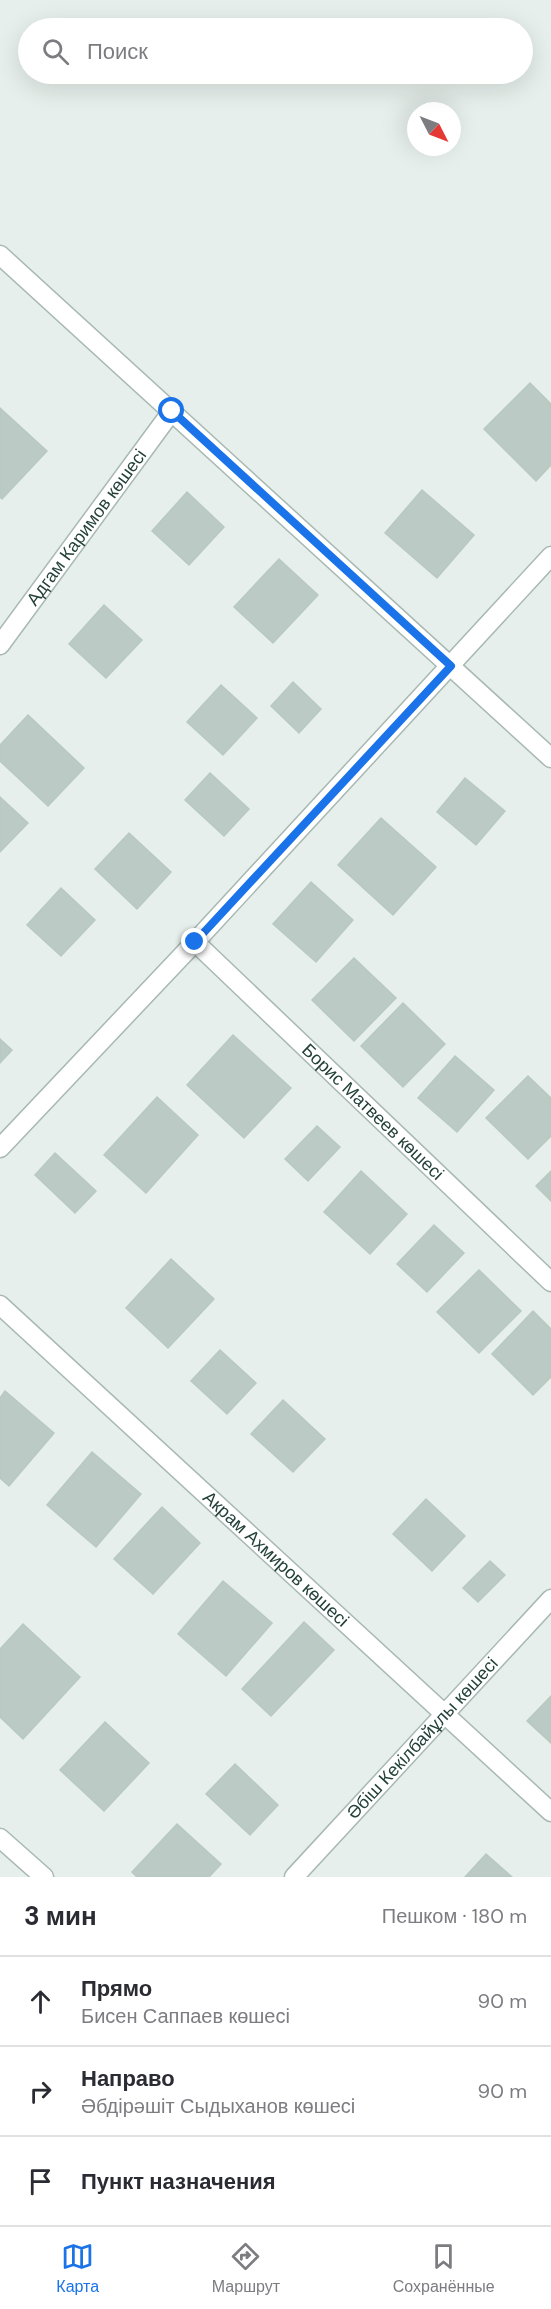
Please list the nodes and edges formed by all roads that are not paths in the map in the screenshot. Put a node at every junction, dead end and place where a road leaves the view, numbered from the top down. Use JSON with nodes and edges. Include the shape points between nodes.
{"nodes":[{"id":1,"x":0,"y":255,"type":"edge"},
{"id":2,"x":172,"y":411,"type":"junction"},
{"id":3,"x":551,"y":556,"type":"edge"},
{"id":4,"x":0,"y":645,"type":"edge"},
{"id":5,"x":451,"y":666,"type":"junction"},
{"id":6,"x":551,"y":758,"type":"edge"},
{"id":7,"x":195,"y":942,"type":"junction"},
{"id":8,"x":0,"y":1148,"type":"edge"},
{"id":9,"x":551,"y":1282,"type":"edge"},
{"id":10,"x":0,"y":1305,"type":"edge"},
{"id":11,"x":551,"y":1599,"type":"edge"},
{"id":12,"x":446,"y":1716,"type":"junction"},
{"id":13,"x":551,"y":1812,"type":"edge"},
{"id":14,"x":0,"y":1838,"type":"edge"},
{"id":15,"x":44,"y":1877,"type":"edge"},
{"id":16,"x":294,"y":1877,"type":"edge"}],
"edges":[{"from":1,"to":2,"type":"street"},
{"from":2,"to":4,"type":"street","name":"Адгам Каримов көшесі"},
{"from":2,"to":5,"type":"street"},
{"from":3,"to":5,"type":"street"},
{"from":5,"to":6,"type":"street"},
{"from":5,"to":7,"type":"street"},
{"from":7,"to":8,"type":"street"},
{"from":7,"to":9,"type":"street","name":"Борис Матвеев көшесі"},
{"from":10,"to":12,"type":"street","name":"Акрам Ахмиров көшесі"},
{"from":11,"to":12,"type":"street","name":"Әбіш Кекілбайұлы көшесі"},
{"from":12,"to":13,"type":"street","name":"Акрам Ахмиров көшесі"},
{"from":12,"to":16,"type":"street","name":"Әбіш Кекілбайұлы көшесі"},
{"from":14,"to":15,"type":"street"}]}
